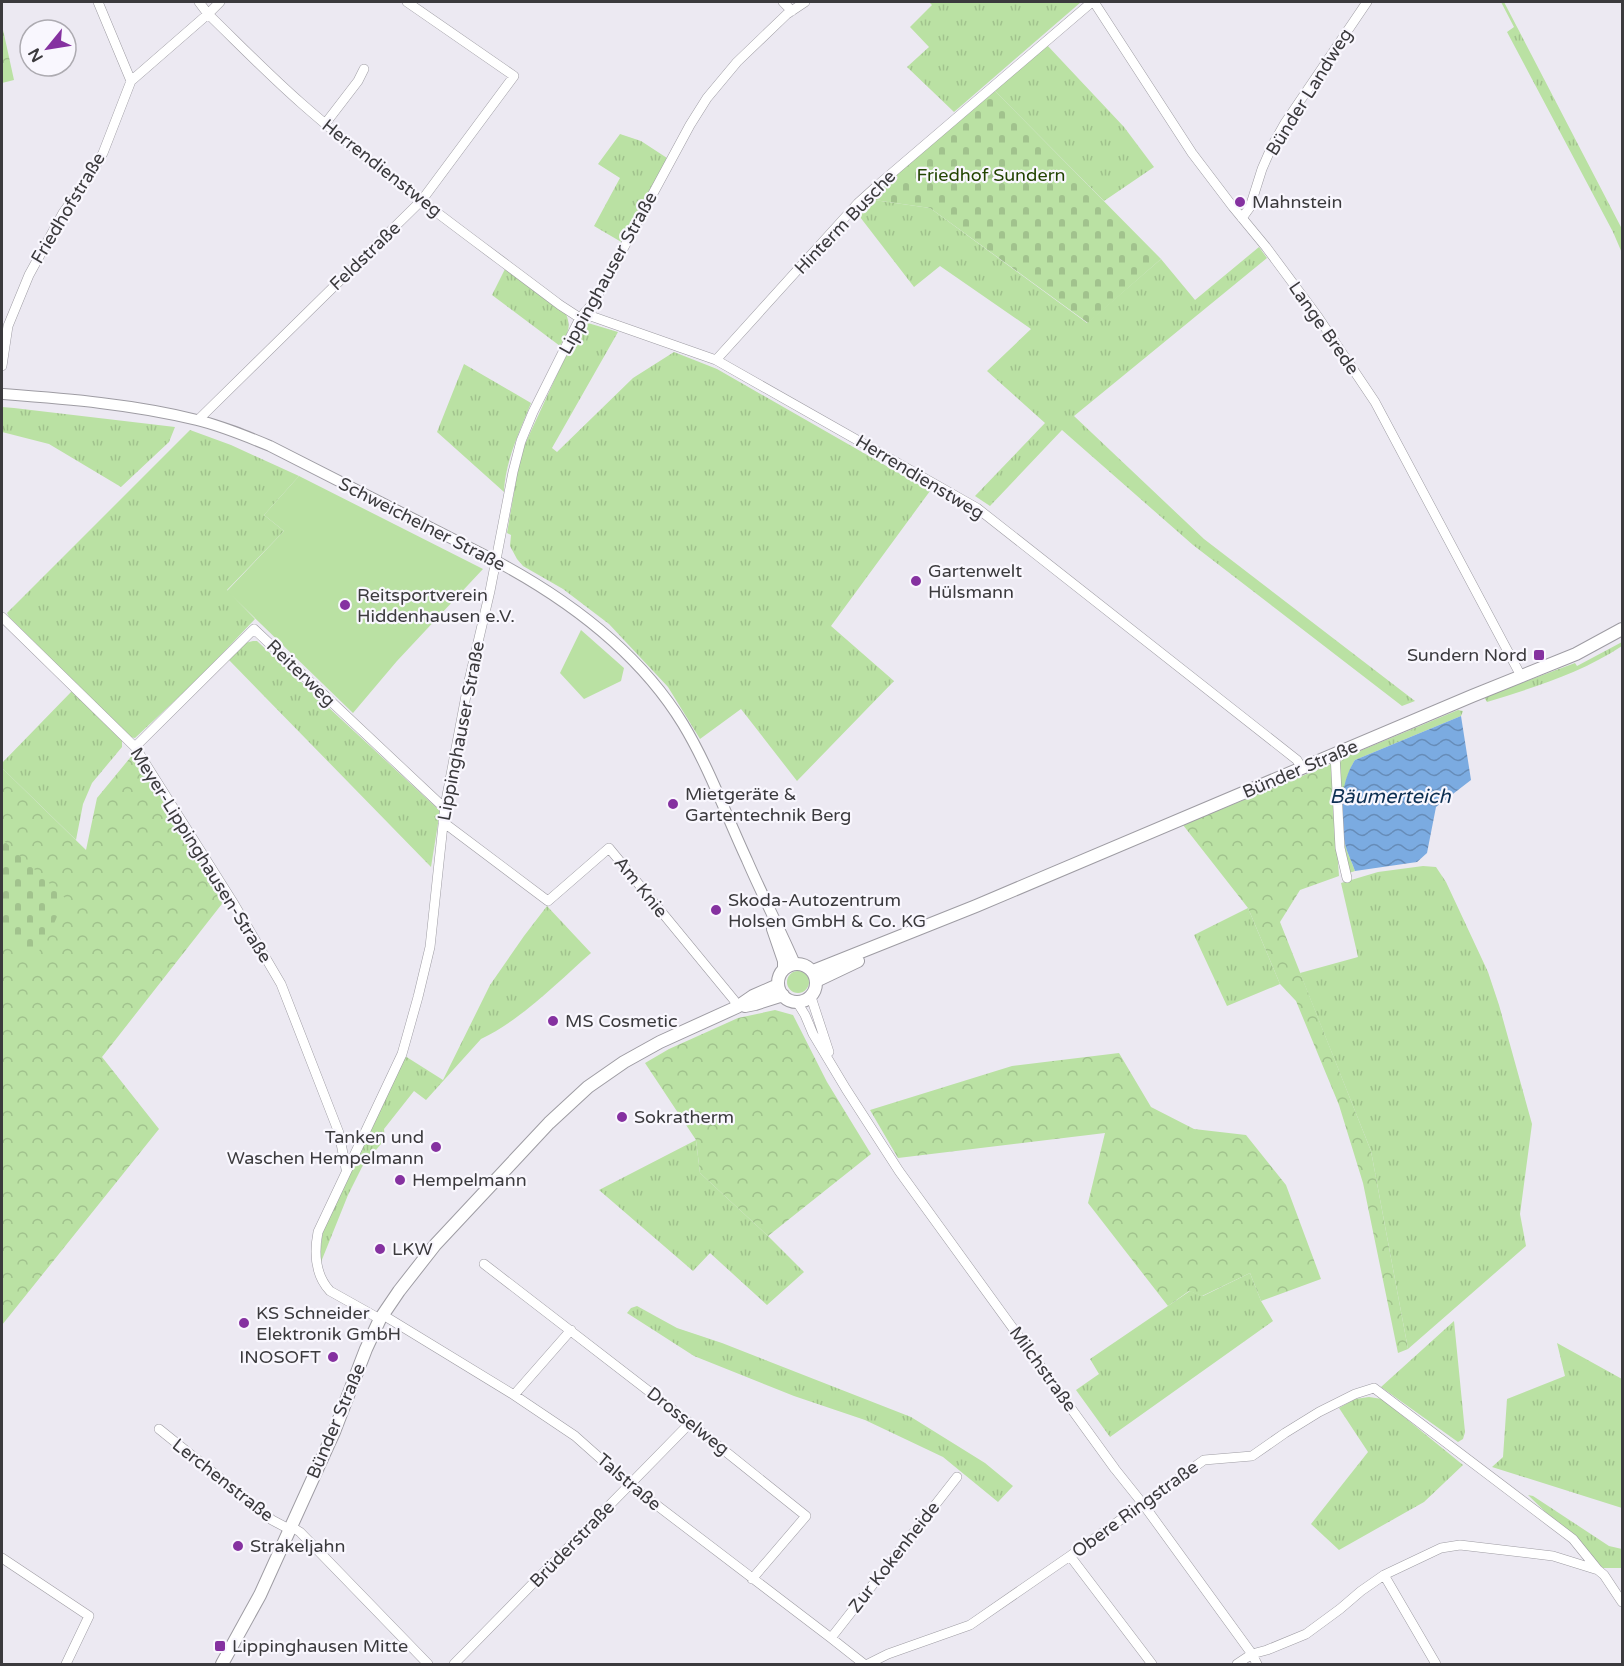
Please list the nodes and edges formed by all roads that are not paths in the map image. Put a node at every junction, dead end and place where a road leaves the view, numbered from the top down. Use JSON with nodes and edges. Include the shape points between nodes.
{"nodes":[{"id":1,"x":98,"y":2,"type":"edge"},
{"id":2,"x":199,"y":2,"type":"edge"},
{"id":3,"x":220,"y":2,"type":"edge"},
{"id":4,"x":406,"y":2,"type":"edge"},
{"id":5,"x":783,"y":2,"type":"edge"},
{"id":6,"x":806,"y":2,"type":"edge"},
{"id":7,"x":1093,"y":2,"type":"edge"},
{"id":8,"x":1368,"y":2,"type":"edge"},
{"id":9,"x":792,"y":11,"type":"junction"},
{"id":10,"x":208,"y":14,"type":"junction"},
{"id":11,"x":364,"y":69,"type":"dead end"},
{"id":12,"x":131,"y":81,"type":"junction"},
{"id":13,"x":325,"y":124,"type":"junction"},
{"id":14,"x":422,"y":201,"type":"junction"},
{"id":15,"x":1242,"y":218,"type":"junction"},
{"id":16,"x":582,"y":316,"type":"junction"},
{"id":17,"x":716,"y":360,"type":"junction"},
{"id":18,"x":2,"y":366,"type":"edge"},
{"id":19,"x":2,"y":394,"type":"edge"},
{"id":20,"x":198,"y":420,"type":"junction"},
{"id":21,"x":496,"y":561,"type":"junction"},
{"id":22,"x":2,"y":617,"type":"edge"},
{"id":23,"x":1623,"y":629,"type":"edge"},
{"id":24,"x":1521,"y":676,"type":"junction"},
{"id":25,"x":135,"y":747,"type":"junction"},
{"id":26,"x":1335,"y":754,"type":"junction"},
{"id":27,"x":1302,"y":768,"type":"junction"},
{"id":28,"x":445,"y":806,"type":"junction"},
{"id":29,"x":443,"y":822,"type":"junction"},
{"id":30,"x":1347,"y":878,"type":"dead end"},
{"id":31,"x":789,"y":967,"type":"junction"},
{"id":32,"x":814,"y":976,"type":"junction"},
{"id":33,"x":781,"y":990,"type":"junction"},
{"id":34,"x":810,"y":997,"type":"junction"},
{"id":35,"x":797,"y":1002,"type":"junction"},
{"id":36,"x":738,"y":1007,"type":"junction"},
{"id":37,"x":835,"y":1069,"type":"junction"},
{"id":38,"x":339,"y":1133,"type":"junction"},
{"id":39,"x":361,"y":1140,"type":"junction"},
{"id":40,"x":346,"y":1169,"type":"junction"},
{"id":41,"x":483,"y":1264,"type":"dead end"},
{"id":42,"x":381,"y":1317,"type":"junction"},
{"id":43,"x":571,"y":1330,"type":"junction"},
{"id":44,"x":514,"y":1395,"type":"junction"},
{"id":45,"x":690,"y":1423,"type":"junction"},
{"id":46,"x":159,"y":1429,"type":"dead end"},
{"id":47,"x":957,"y":1477,"type":"dead end"},
{"id":48,"x":629,"y":1485,"type":"junction"},
{"id":49,"x":1143,"y":1504,"type":"junction"},
{"id":50,"x":290,"y":1528,"type":"junction"},
{"id":51,"x":1070,"y":1556,"type":"junction"},
{"id":52,"x":2,"y":1558,"type":"edge"},
{"id":53,"x":1598,"y":1570,"type":"junction"},
{"id":54,"x":1384,"y":1575,"type":"junction"},
{"id":55,"x":752,"y":1579,"type":"junction"},
{"id":56,"x":1623,"y":1602,"type":"edge"},
{"id":57,"x":831,"y":1638,"type":"junction"},
{"id":58,"x":1252,"y":1654,"type":"junction"},
{"id":59,"x":66,"y":1665,"type":"edge"},
{"id":60,"x":222,"y":1665,"type":"edge"},
{"id":61,"x":428,"y":1665,"type":"edge"},
{"id":62,"x":454,"y":1665,"type":"edge"},
{"id":63,"x":864,"y":1665,"type":"edge"},
{"id":64,"x":868,"y":1665,"type":"edge"},
{"id":65,"x":1152,"y":1665,"type":"edge"},
{"id":66,"x":1237,"y":1665,"type":"edge"},
{"id":67,"x":1257,"y":1665,"type":"edge"},
{"id":68,"x":1436,"y":1665,"type":"edge"}],
"edges":[{"from":1,"to":12,"type":"street"},
{"from":2,"to":10,"type":"street","name":"Herrendienstweg"},
{"from":3,"to":10,"type":"street","name":"Friedhofstraße"},
{"from":4,"to":14,"type":"street","name":"Feldstraße","via":[[514,76]]},
{"from":5,"to":9,"type":"street"},
{"from":6,"to":9,"type":"street","name":"Lippinghauser Straße"},
{"from":7,"to":15,"type":"street","name":"Lange Brede","via":[[1182,138]]},
{"from":7,"to":17,"type":"street","name":"Hinterm Busche","via":[[865,197]]},
{"from":8,"to":15,"type":"street","name":"Bünder Landweg","via":[[1285,123]]},
{"from":9,"to":16,"type":"street","name":"Lippinghauser Straße","via":[[737,62],[707,98],[603,286]]},
{"from":10,"to":12,"type":"street","name":"Friedhofstraße"},
{"from":10,"to":13,"type":"street","name":"Herrendienstweg"},
{"from":11,"to":13,"type":"street"},
{"from":12,"to":18,"type":"street","name":"Friedhofstraße","via":[[103,153],[63,213],[29,275],[8,326]]},
{"from":13,"to":14,"type":"street","name":"Herrendienstweg"},
{"from":14,"to":16,"type":"street","name":"Herrendienstweg","via":[[560,305]]},
{"from":14,"to":20,"type":"street","name":"Feldstraße"},
{"from":15,"to":24,"type":"street","name":"Lange Brede","via":[[1318,317],[1375,402]]},
{"from":16,"to":17,"type":"street","name":"Herrendienstweg"},
{"from":16,"to":21,"type":"street","name":"Lippinghauser Straße","via":[[521,441]]},
{"from":17,"to":27,"type":"street","name":"Herrendienstweg","via":[[977,508],[1297,760]]},
{"from":19,"to":20,"type":"street","name":"Schweichelner Straße","via":[[96,402]]},
{"from":20,"to":21,"type":"street","name":"Schweichelner Straße","via":[[270,446]]},
{"from":21,"to":28,"type":"street","name":"Lippinghauser Straße"},
{"from":21,"to":31,"type":"street","name":"Schweichelner Straße","via":[[554,595],[602,631],[666,699],[696,749],[760,891]]},
{"from":22,"to":25,"type":"street","name":"Meyer-Lippinghausen-Straße"},
{"from":23,"to":24,"type":"main road","name":"Bünder Straße"},
{"from":24,"to":26,"type":"main road","name":"Bünder Straße"},
{"from":25,"to":28,"type":"street","name":"Reiterweg","via":[[254,629]]},
{"from":25,"to":38,"type":"street","name":"Meyer-Lippinghausen-Straße","via":[[281,984]]},
{"from":26,"to":27,"type":"main road","name":"Bünder Straße"},
{"from":26,"to":30,"type":"street","via":[[1340,848]]},
{"from":27,"to":32,"type":"main road","name":"Bünder Straße"},
{"from":28,"to":29,"type":"street","name":"Lippinghauser Straße"},
{"from":29,"to":36,"type":"street","name":"Am Knie","via":[[548,902],[609,848]]},
{"from":29,"to":39,"type":"street","name":"Lippinghauser Straße","via":[[430,946],[418,997],[402,1054]]},
{"from":31,"to":32,"type":"main road","via":[[805,965]]},
{"from":31,"to":33,"type":"main road","via":[[779,979]]},
{"from":32,"to":34,"type":"main road"},
{"from":33,"to":35,"type":"main road","via":[[787,999]]},
{"from":33,"to":36,"type":"main road","name":"Bünder Straße","via":[[753,996]]},
{"from":34,"to":35,"type":"main road"},
{"from":34,"to":37,"type":"street","name":"Milchstraße"},
{"from":35,"to":37,"type":"street","name":"Milchstraße"},
{"from":36,"to":42,"type":"main road","name":"Bünder Straße","via":[[649,1048],[588,1087],[443,1236]]},
{"from":37,"to":49,"type":"street","name":"Milchstraße","via":[[905,1180]]},
{"from":38,"to":39,"type":"street","via":[[348,1140]]},
{"from":38,"to":40,"type":"street","name":"Meyer-Lippinghausen-Straße"},
{"from":39,"to":40,"type":"street","name":"Lippinghauser Straße"},
{"from":40,"to":42,"type":"street","name":"Lippinghauser Straße","via":[[318,1232],[316,1262],[330,1291]]},
{"from":41,"to":43,"type":"street","name":"Drosselweg"},
{"from":42,"to":44,"type":"street","name":"Talstraße"},
{"from":42,"to":50,"type":"main road","name":"Bünder Straße"},
{"from":43,"to":44,"type":"street"},
{"from":43,"to":45,"type":"street","name":"Drosselweg"},
{"from":44,"to":48,"type":"street","name":"Talstraße","via":[[575,1436]]},
{"from":45,"to":48,"type":"street","name":"Brüderstraße"},
{"from":45,"to":55,"type":"street","name":"Drosselweg","via":[[806,1516]]},
{"from":46,"to":50,"type":"street","name":"Lerchenstraße","via":[[272,1520]]},
{"from":47,"to":57,"type":"street","name":"Zur Kokenheide"},
{"from":48,"to":55,"type":"street","name":"Talstraße"},
{"from":48,"to":62,"type":"street","name":"Brüderstraße"},
{"from":49,"to":51,"type":"street","name":"Obere Ringstraße"},
{"from":49,"to":53,"type":"street","name":"Obere Ringstraße","via":[[1204,1460],[1252,1456],[1318,1412],[1374,1388],[1573,1539]]},
{"from":49,"to":58,"type":"street","name":"Milchstraße"},
{"from":50,"to":60,"type":"main road","name":"Bünder Straße"},
{"from":50,"to":61,"type":"street","name":"Lerchenstraße","via":[[300,1532]]},
{"from":51,"to":64,"type":"street","name":"Obere Ringstraße","via":[[970,1625]]},
{"from":51,"to":65,"type":"street"},
{"from":52,"to":59,"type":"street","via":[[88,1616]]},
{"from":53,"to":54,"type":"street","via":[[1552,1556],[1460,1545],[1441,1548]]},
{"from":53,"to":56,"type":"street"},
{"from":54,"to":58,"type":"street","via":[[1306,1634]]},
{"from":54,"to":68,"type":"street"},
{"from":55,"to":57,"type":"street","name":"Talstraße"},
{"from":57,"to":63,"type":"street","name":"Talstraße"},
{"from":58,"to":66,"type":"street"},
{"from":58,"to":67,"type":"street","name":"Milchstraße"}]}
